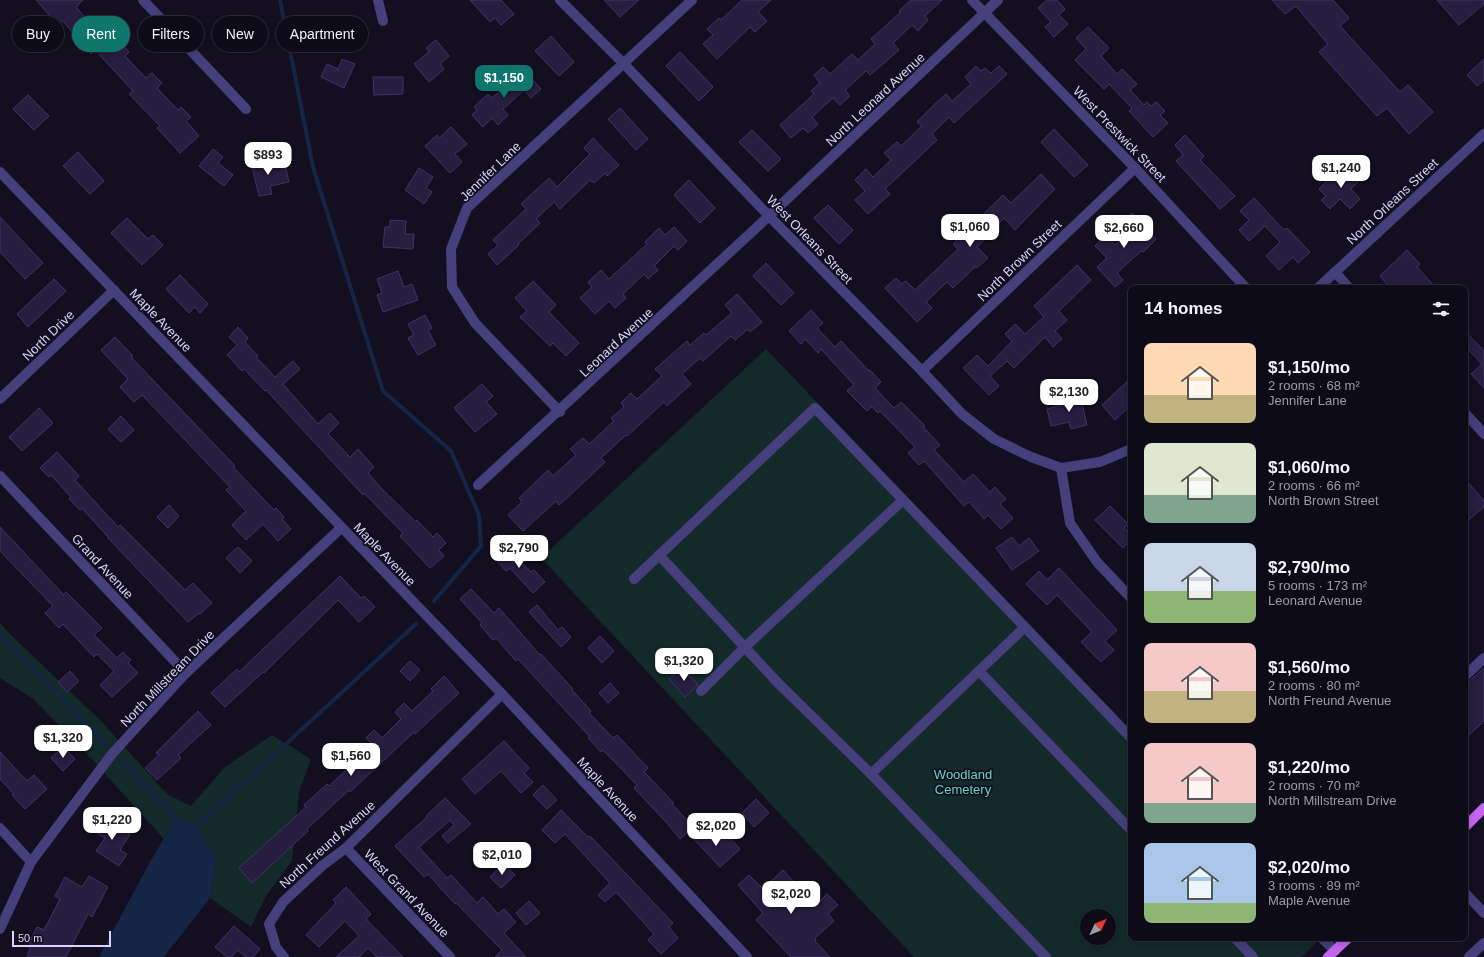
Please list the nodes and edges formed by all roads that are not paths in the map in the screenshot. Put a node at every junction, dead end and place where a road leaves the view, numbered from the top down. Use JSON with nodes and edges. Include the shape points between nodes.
{"nodes":[{"id":1,"x":143,"y":0,"type":"edge"},
{"id":2,"x":378,"y":0,"type":"edge"},
{"id":3,"x":560,"y":0,"type":"edge"},
{"id":4,"x":692,"y":0,"type":"edge"},
{"id":5,"x":972,"y":0,"type":"edge"},
{"id":6,"x":998,"y":0,"type":"edge"},
{"id":7,"x":984,"y":13,"type":"junction"},
{"id":8,"x":383,"y":21,"type":"dead end"},
{"id":9,"x":624,"y":64,"type":"junction"},
{"id":10,"x":246,"y":109,"type":"dead end"},
{"id":11,"x":1484,"y":134,"type":"edge"},
{"id":12,"x":1135,"y":168,"type":"junction"},
{"id":13,"x":0,"y":172,"type":"edge"},
{"id":14,"x":770,"y":216,"type":"junction"},
{"id":15,"x":1335,"y":272,"type":"junction"},
{"id":16,"x":1243,"y":285,"type":"edge"},
{"id":17,"x":1321,"y":285,"type":"edge"},
{"id":18,"x":1347,"y":285,"type":"edge"},
{"id":19,"x":114,"y":290,"type":"junction"},
{"id":20,"x":922,"y":371,"type":"junction"},
{"id":21,"x":0,"y":399,"type":"edge"},
{"id":22,"x":560,"y":412,"type":"junction"},
{"id":23,"x":1468,"y":416,"type":"edge"},
{"id":24,"x":1484,"y":434,"type":"edge"},
{"id":25,"x":1128,"y":451,"type":"edge"},
{"id":26,"x":1061,"y":468,"type":"junction"},
{"id":27,"x":0,"y":476,"type":"edge"},
{"id":28,"x":478,"y":485,"type":"dead end"},
{"id":29,"x":903,"y":500,"type":"junction"},
{"id":30,"x":342,"y":528,"type":"junction"},
{"id":31,"x":659,"y":555,"type":"junction"},
{"id":32,"x":634,"y":579,"type":"dead end"},
{"id":33,"x":1128,"y":595,"type":"edge"},
{"id":34,"x":1025,"y":627,"type":"junction"},
{"id":35,"x":746,"y":647,"type":"junction"},
{"id":36,"x":1484,"y":658,"type":"edge"},
{"id":37,"x":979,"y":672,"type":"junction"},
{"id":38,"x":186,"y":673,"type":"junction"},
{"id":39,"x":1468,"y":673,"type":"edge"},
{"id":40,"x":701,"y":691,"type":"dead end"},
{"id":41,"x":502,"y":694,"type":"junction"},
{"id":42,"x":1128,"y":735,"type":"edge"},
{"id":43,"x":871,"y":774,"type":"junction"},
{"id":44,"x":1484,"y":808,"type":"edge"},
{"id":45,"x":1468,"y":824,"type":"edge"},
{"id":46,"x":1128,"y":827,"type":"edge"},
{"id":47,"x":0,"y":828,"type":"edge"},
{"id":48,"x":346,"y":848,"type":"junction"},
{"id":49,"x":31,"y":862,"type":"junction"},
{"id":50,"x":1468,"y":896,"type":"edge"},
{"id":51,"x":1484,"y":913,"type":"edge"},
{"id":52,"x":0,"y":929,"type":"edge"},
{"id":53,"x":1238,"y":941,"type":"edge"},
{"id":54,"x":1324,"y":941,"type":"edge"},
{"id":55,"x":1345,"y":941,"type":"edge"},
{"id":56,"x":1484,"y":943,"type":"edge"},
{"id":57,"x":1331,"y":954,"type":"edge"},
{"id":58,"x":284,"y":957,"type":"edge"},
{"id":59,"x":450,"y":957,"type":"edge"},
{"id":60,"x":747,"y":957,"type":"edge"},
{"id":61,"x":1046,"y":957,"type":"edge"},
{"id":62,"x":1253,"y":957,"type":"edge"},
{"id":63,"x":1469,"y":957,"type":"edge"}],
"edges":[{"from":1,"to":10,"type":"street"},
{"from":2,"to":8,"type":"street"},
{"from":3,"to":9,"type":"street","name":"West Orleans Street"},
{"from":4,"to":9,"type":"street","name":"Jennifer Lane"},
{"from":5,"to":7,"type":"street","name":"West Prestwick Street"},
{"from":6,"to":7,"type":"street","name":"North Leonard Avenue"},
{"from":7,"to":12,"type":"street","name":"West Prestwick Street"},
{"from":7,"to":14,"type":"street","name":"North Leonard Avenue"},
{"from":9,"to":14,"type":"street","name":"West Orleans Street"},
{"from":9,"to":22,"type":"street","name":"Jennifer Lane","via":[[467,208],[451,249],[452,287],[474,323]]},
{"from":11,"to":15,"type":"street","name":"North Orleans Street"},
{"from":12,"to":16,"type":"street","name":"West Prestwick Street"},
{"from":12,"to":20,"type":"street","name":"North Brown Street"},
{"from":13,"to":19,"type":"street","name":"Maple Avenue"},
{"from":14,"to":20,"type":"street","name":"West Orleans Street"},
{"from":14,"to":22,"type":"street","name":"Leonard Avenue"},
{"from":15,"to":17,"type":"street","name":"North Orleans Street"},
{"from":15,"to":18,"type":"street"},
{"from":19,"to":21,"type":"street","name":"North Drive"},
{"from":19,"to":30,"type":"street","name":"Maple Avenue"},
{"from":20,"to":26,"type":"street","name":"West Orleans Street","via":[[962,414],[994,439]]},
{"from":22,"to":28,"type":"street","name":"Leonard Avenue"},
{"from":23,"to":24,"type":"street"},
{"from":25,"to":26,"type":"street","via":[[1100,462]]},
{"from":26,"to":33,"type":"street","via":[[1070,523],[1097,562]]},
{"from":27,"to":38,"type":"street","name":"Grand Avenue"},
{"from":29,"to":31,"type":"street","via":[[815,408]]},
{"from":29,"to":34,"type":"street"},
{"from":29,"to":35,"type":"street"},
{"from":30,"to":38,"type":"street","name":"North Millstream Drive"},
{"from":30,"to":41,"type":"street","name":"Maple Avenue"},
{"from":31,"to":32,"type":"street"},
{"from":31,"to":35,"type":"street"},
{"from":34,"to":37,"type":"street"},
{"from":34,"to":42,"type":"street"},
{"from":35,"to":40,"type":"street"},
{"from":35,"to":43,"type":"street","via":[[779,684]]},
{"from":36,"to":39,"type":"street"},
{"from":37,"to":43,"type":"street"},
{"from":37,"to":46,"type":"street"},
{"from":38,"to":49,"type":"street","name":"North Millstream Drive","via":[[112,754]]},
{"from":41,"to":48,"type":"street","name":"North Freund Avenue"},
{"from":41,"to":60,"type":"street","name":"Maple Avenue"},
{"from":43,"to":61,"type":"street"},
{"from":44,"to":45,"type":"main road"},
{"from":47,"to":49,"type":"street"},
{"from":48,"to":58,"type":"street","name":"North Freund Avenue","via":[[323,865],[283,902],[269,924],[276,947]]},
{"from":48,"to":59,"type":"street","name":"West Grand Avenue"},
{"from":49,"to":52,"type":"street","name":"North Millstream Drive"},
{"from":50,"to":51,"type":"street"},
{"from":53,"to":62,"type":"street"},
{"from":54,"to":57,"type":"street"},
{"from":55,"to":57,"type":"main road"},
{"from":56,"to":63,"type":"street"}]}
